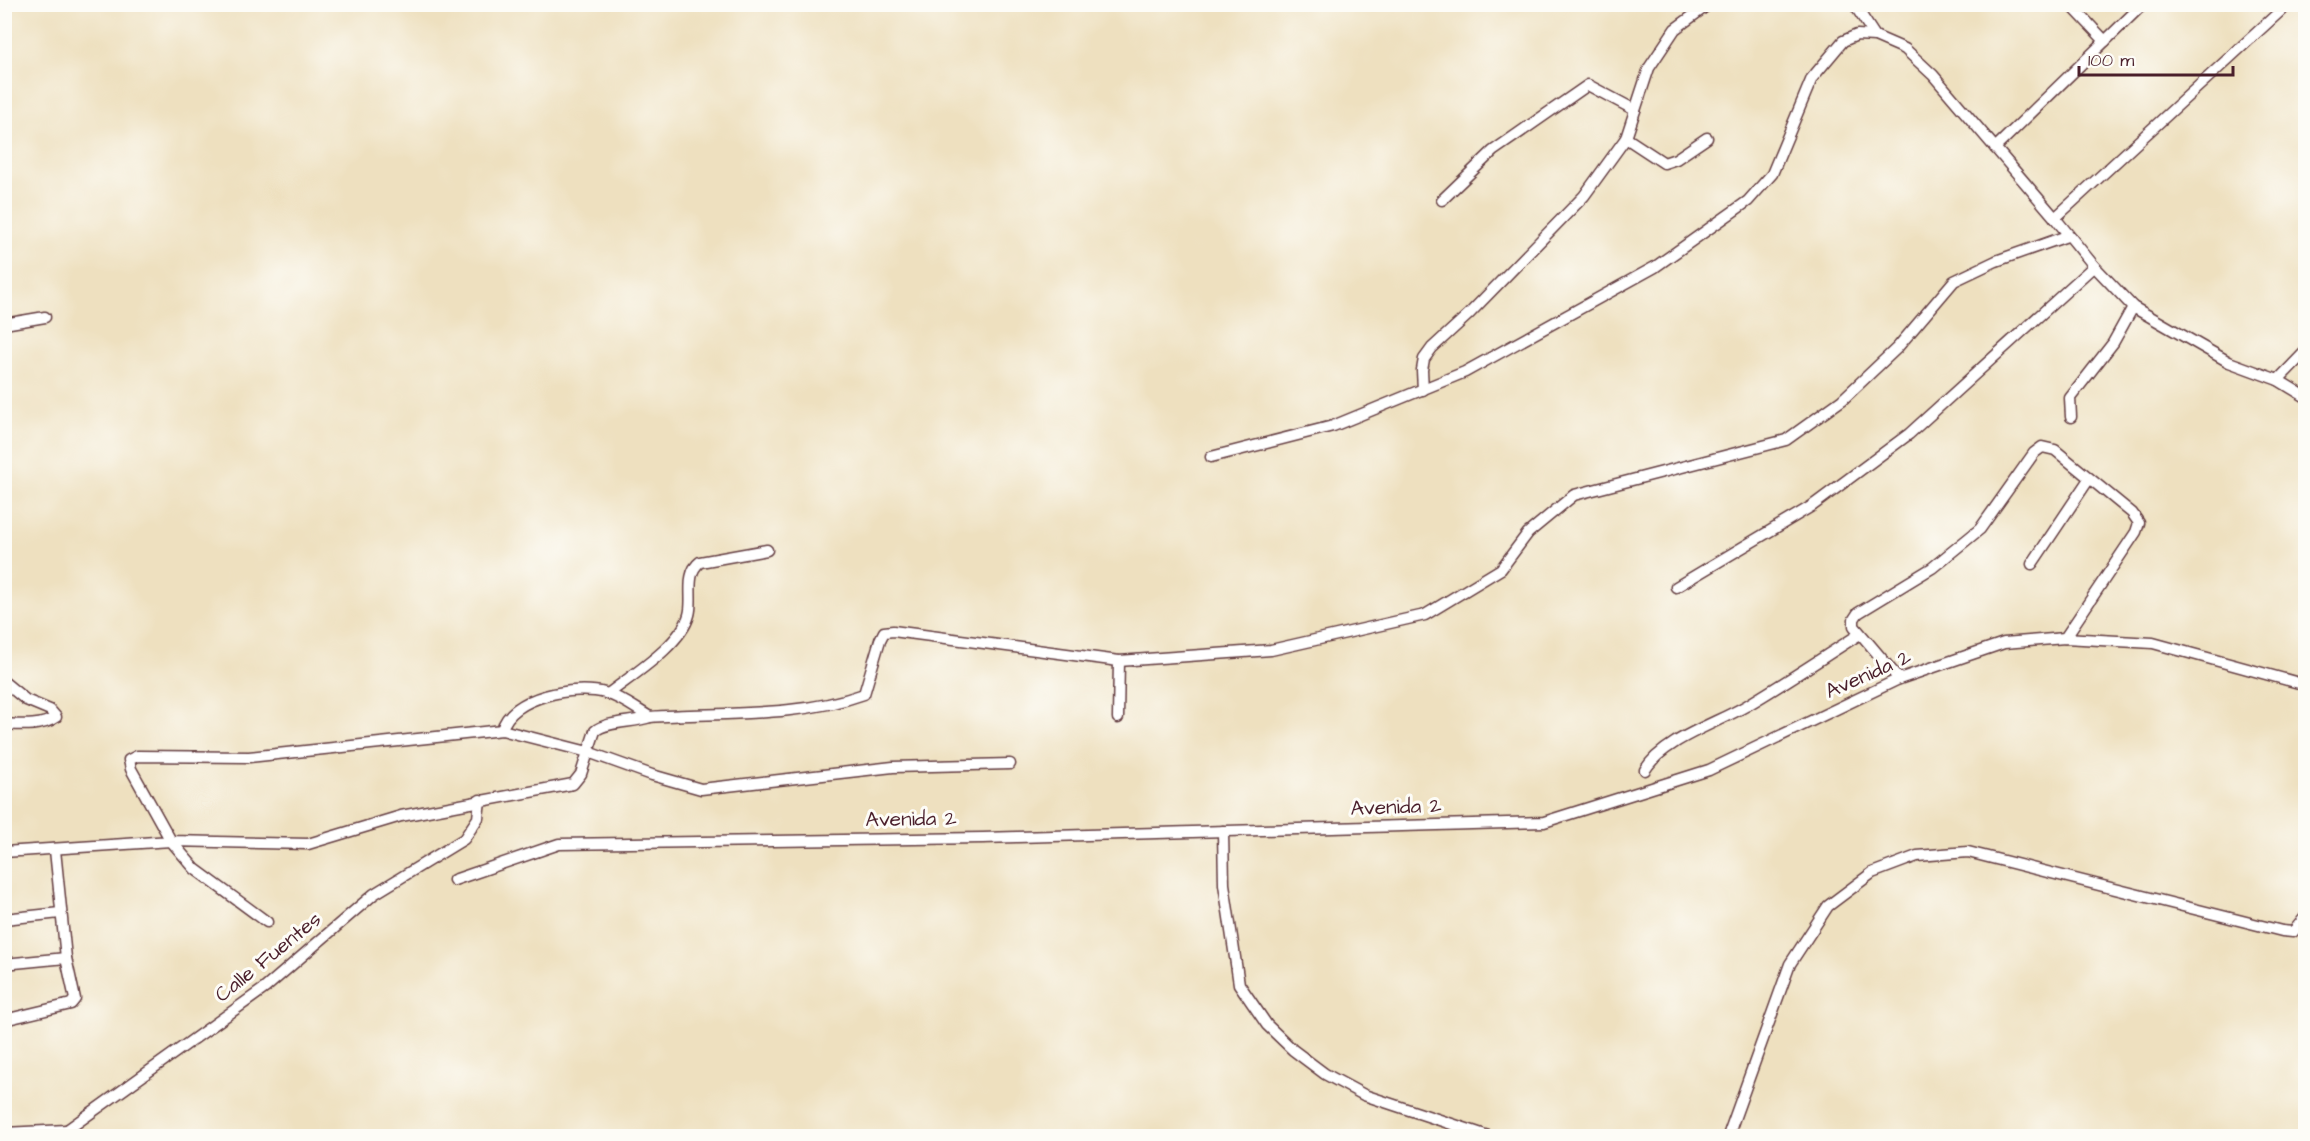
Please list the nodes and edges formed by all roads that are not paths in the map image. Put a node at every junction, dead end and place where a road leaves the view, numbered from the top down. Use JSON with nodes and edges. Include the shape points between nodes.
{"nodes":[{"id":1,"x":1709,"y":4,"type":"edge"},
{"id":2,"x":1854,"y":4,"type":"edge"},
{"id":3,"x":2070,"y":4,"type":"edge"},
{"id":4,"x":2138,"y":4,"type":"edge"},
{"id":5,"x":2288,"y":4,"type":"edge"},
{"id":6,"x":1875,"y":36,"type":"junction"},
{"id":7,"x":2105,"y":41,"type":"junction"},
{"id":8,"x":1635,"y":110,"type":"junction"},
{"id":9,"x":1626,"y":138,"type":"junction"},
{"id":10,"x":1707,"y":138,"type":"dead end"},
{"id":11,"x":1995,"y":148,"type":"junction"},
{"id":12,"x":1442,"y":200,"type":"dead end"},
{"id":13,"x":2055,"y":218,"type":"junction"},
{"id":14,"x":2067,"y":236,"type":"junction"},
{"id":15,"x":2094,"y":266,"type":"junction"},
{"id":16,"x":2133,"y":307,"type":"junction"},
{"id":17,"x":45,"y":317,"type":"dead end"},
{"id":18,"x":4,"y":324,"type":"edge"},
{"id":19,"x":2306,"y":351,"type":"edge"},
{"id":20,"x":2278,"y":380,"type":"junction"},
{"id":21,"x":1424,"y":390,"type":"junction"},
{"id":22,"x":2306,"y":397,"type":"edge"},
{"id":23,"x":2071,"y":417,"type":"dead end"},
{"id":24,"x":1211,"y":457,"type":"dead end"},
{"id":25,"x":2090,"y":479,"type":"junction"},
{"id":26,"x":767,"y":549,"type":"dead end"},
{"id":27,"x":2032,"y":564,"type":"dead end"},
{"id":28,"x":1676,"y":587,"type":"dead end"},
{"id":29,"x":1860,"y":634,"type":"junction"},
{"id":30,"x":2065,"y":638,"type":"junction"},
{"id":31,"x":1119,"y":661,"type":"junction"},
{"id":32,"x":1899,"y":679,"type":"junction"},
{"id":33,"x":4,"y":682,"type":"edge"},
{"id":34,"x":2306,"y":685,"type":"edge"},
{"id":35,"x":608,"y":694,"type":"junction"},
{"id":36,"x":650,"y":717,"type":"junction"},
{"id":37,"x":1118,"y":717,"type":"dead end"},
{"id":38,"x":4,"y":724,"type":"edge"},
{"id":39,"x":502,"y":730,"type":"junction"},
{"id":40,"x":588,"y":752,"type":"junction"},
{"id":41,"x":1010,"y":764,"type":"dead end"},
{"id":42,"x":1645,"y":770,"type":"dead end"},
{"id":43,"x":480,"y":800,"type":"junction"},
{"id":44,"x":1223,"y":831,"type":"junction"},
{"id":45,"x":171,"y":841,"type":"junction"},
{"id":46,"x":55,"y":850,"type":"junction"},
{"id":47,"x":4,"y":852,"type":"edge"},
{"id":48,"x":454,"y":880,"type":"dead end"},
{"id":49,"x":60,"y":913,"type":"junction"},
{"id":50,"x":2306,"y":916,"type":"edge"},
{"id":51,"x":4,"y":919,"type":"edge"},
{"id":52,"x":267,"y":922,"type":"dead end"},
{"id":53,"x":66,"y":958,"type":"junction"},
{"id":54,"x":4,"y":964,"type":"edge"},
{"id":55,"x":4,"y":1020,"type":"edge"},
{"id":56,"x":68,"y":1133,"type":"edge"},
{"id":57,"x":7,"y":1134,"type":"edge"},
{"id":58,"x":1488,"y":1137,"type":"edge"},
{"id":59,"x":1728,"y":1137,"type":"edge"}],
"edges":[{"from":1,"to":8,"type":"street","via":[[1675,29],[1648,68]]},
{"from":2,"to":6,"type":"street"},
{"from":3,"to":7,"type":"street"},
{"from":4,"to":7,"type":"street","via":[[2140,7]]},
{"from":5,"to":13,"type":"street"},
{"from":6,"to":11,"type":"street","via":[[1905,49],[1933,75]]},
{"from":6,"to":21,"type":"street","via":[[1857,35],[1843,41],[1812,78],[1772,174],[1748,201],[1655,267],[1465,372]]},
{"from":7,"to":11,"type":"street"},
{"from":8,"to":9,"type":"street"},
{"from":8,"to":12,"type":"street","via":[[1588,85],[1493,151]]},
{"from":9,"to":10,"type":"street","via":[[1664,163]]},
{"from":9,"to":21,"type":"street","via":[[1584,196],[1432,348],[1424,359]]},
{"from":11,"to":13,"type":"street"},
{"from":13,"to":14,"type":"street"},
{"from":14,"to":15,"type":"street"},
{"from":14,"to":31,"type":"street","via":[[1996,261],[1954,281],[1897,348],[1842,400],[1786,440],[1574,495],[1528,533],[1501,569],[1425,615],[1271,650]]},
{"from":15,"to":16,"type":"street"},
{"from":15,"to":28,"type":"street","via":[[1909,434],[1812,506]]},
{"from":16,"to":20,"type":"street","via":[[2229,362]]},
{"from":16,"to":23,"type":"street","via":[[2113,343],[2070,398]]},
{"from":17,"to":18,"type":"street"},
{"from":19,"to":20,"type":"street"},
{"from":20,"to":22,"type":"street"},
{"from":21,"to":24,"type":"street","via":[[1333,426]]},
{"from":25,"to":27,"type":"street"},
{"from":25,"to":29,"type":"street","via":[[2055,450],[2042,447],[1980,529],[1932,568],[1858,613],[1854,626]]},
{"from":25,"to":30,"type":"street","via":[[2132,513],[2139,524]]},
{"from":26,"to":35,"type":"street","via":[[695,565],[690,615],[683,627],[662,651]]},
{"from":29,"to":32,"type":"street"},
{"from":29,"to":42,"type":"street","via":[[1745,706],[1652,757]]},
{"from":30,"to":32,"type":"street","name":"Avenida 2","via":[[2004,643]]},
{"from":30,"to":34,"type":"street","name":"Avenida 2","via":[[2152,643]]},
{"from":31,"to":36,"type":"street","via":[[884,632],[864,694],[766,712]]},
{"from":31,"to":37,"type":"street"},
{"from":32,"to":44,"type":"street","name":"Avenida 2","via":[[1709,770],[1544,822]]},
{"from":33,"to":38,"type":"street","via":[[56,717],[37,724]]},
{"from":35,"to":36,"type":"street"},
{"from":35,"to":39,"type":"street","via":[[584,689],[540,698],[513,711],[504,720]]},
{"from":36,"to":40,"type":"street","via":[[634,723],[600,726]]},
{"from":39,"to":40,"type":"street"},
{"from":39,"to":45,"type":"street","via":[[249,757],[137,756],[129,760],[131,770]]},
{"from":40,"to":41,"type":"street","via":[[701,789],[893,767]]},
{"from":40,"to":43,"type":"street","via":[[573,784]]},
{"from":43,"to":45,"type":"street","via":[[401,816],[308,844]]},
{"from":43,"to":56,"type":"street","name":"Calle Fuentes","via":[[478,818],[464,839],[375,894],[265,987]]},
{"from":44,"to":48,"type":"street","name":"Avenida 2","via":[[559,843]]},
{"from":44,"to":58,"type":"street","via":[[1224,884],[1239,984],[1267,1025],[1325,1074],[1364,1095]]},
{"from":45,"to":46,"type":"street"},
{"from":45,"to":52,"type":"street","via":[[195,869]]},
{"from":46,"to":47,"type":"street"},
{"from":46,"to":49,"type":"street"},
{"from":49,"to":51,"type":"street"},
{"from":49,"to":53,"type":"street"},
{"from":50,"to":59,"type":"street","via":[[2293,932],[1968,852],[1917,855],[1872,873],[1828,906],[1790,964]]},
{"from":53,"to":54,"type":"street"},
{"from":53,"to":55,"type":"street","via":[[75,999],[71,1004]]},
{"from":56,"to":57,"type":"street"}]}
